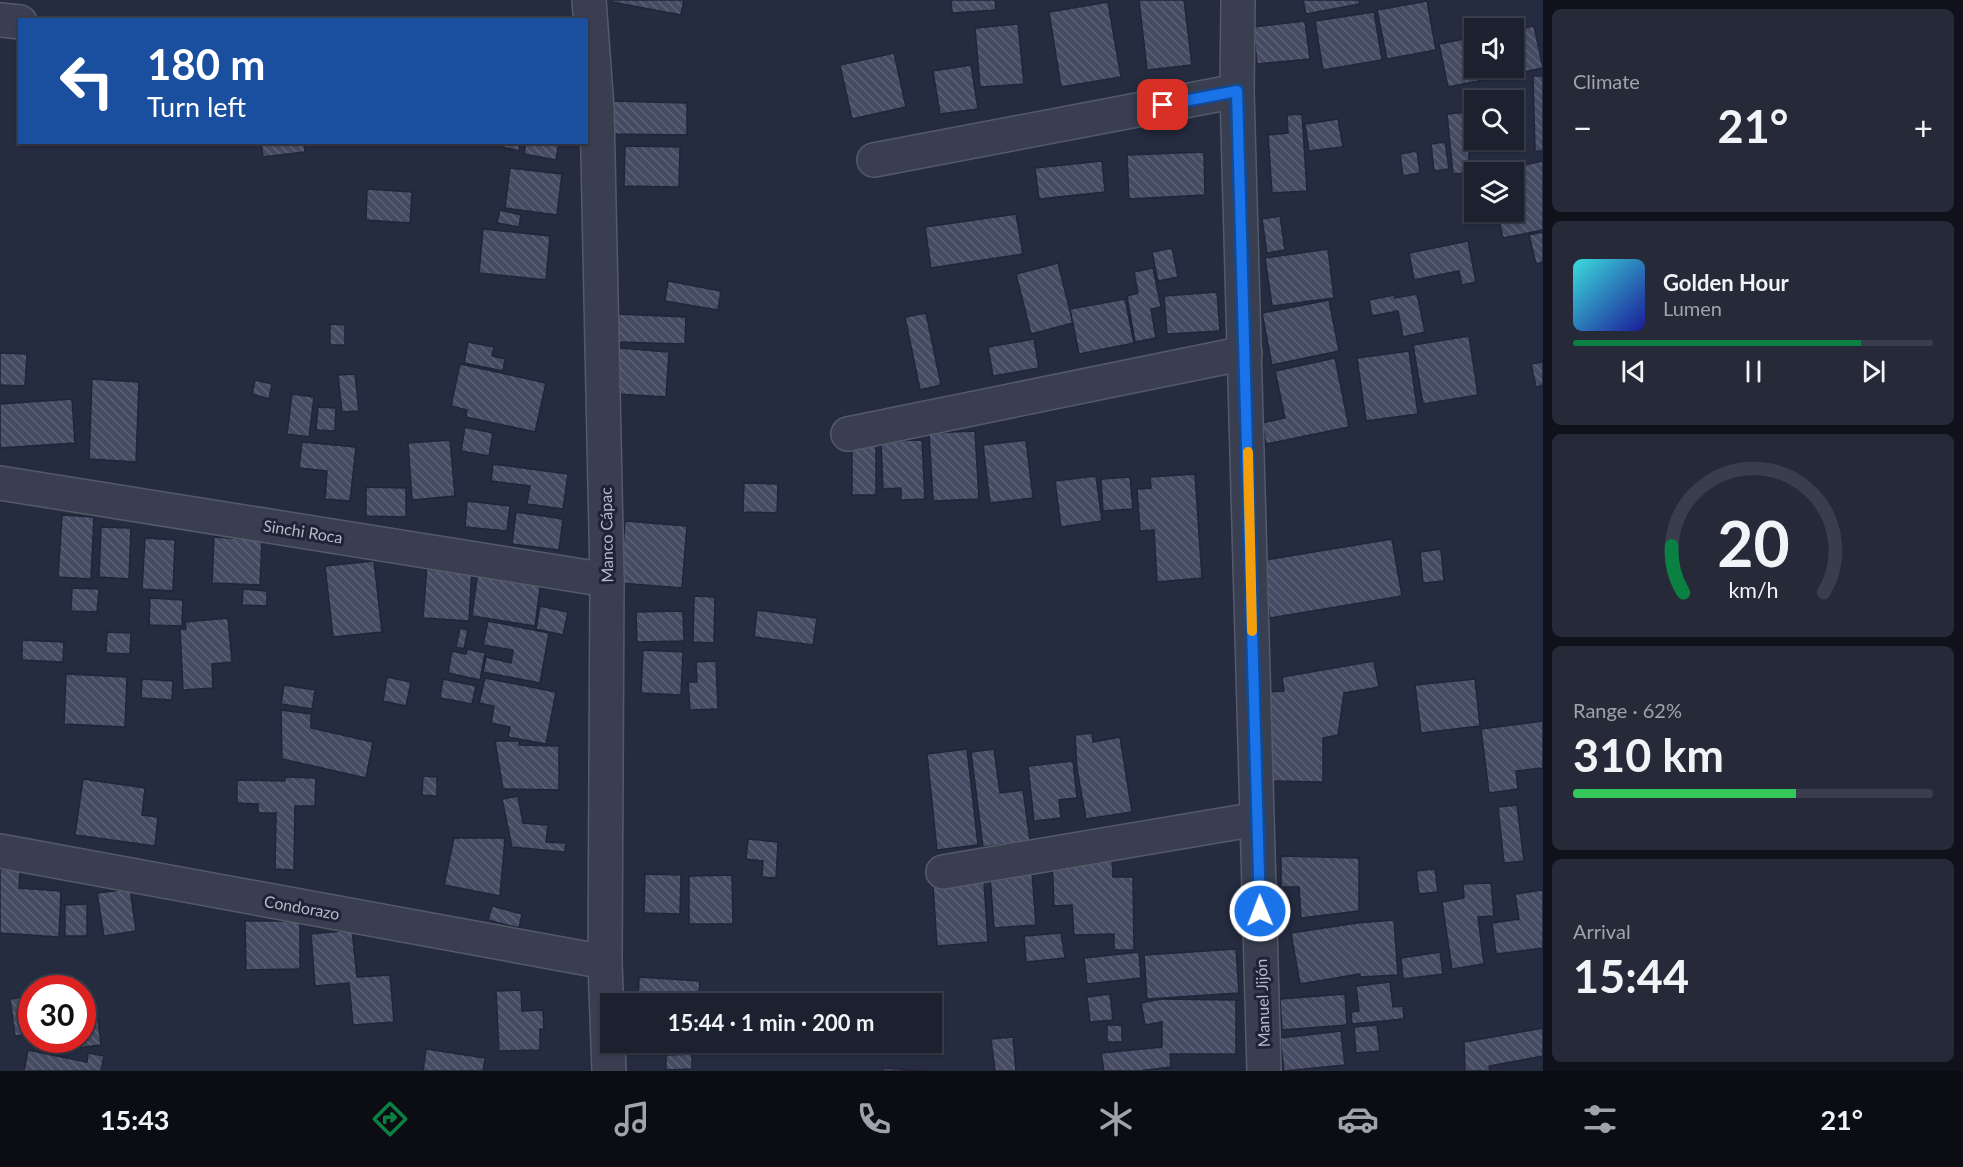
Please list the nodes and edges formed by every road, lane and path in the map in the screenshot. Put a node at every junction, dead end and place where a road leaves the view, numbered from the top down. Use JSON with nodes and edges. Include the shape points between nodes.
{"nodes":[{"id":1,"x":589,"y":0,"type":"edge"},
{"id":2,"x":1238,"y":0,"type":"edge"},
{"id":3,"x":0,"y":20,"type":"edge"},
{"id":4,"x":18,"y":22,"type":"edge"},
{"id":5,"x":1237,"y":91,"type":"junction"},
{"id":6,"x":592,"y":108,"type":"edge"},
{"id":7,"x":874,"y":160,"type":"dead end"},
{"id":8,"x":1245,"y":353,"type":"junction"},
{"id":9,"x":848,"y":434,"type":"dead end"},
{"id":10,"x":0,"y":483,"type":"edge"},
{"id":11,"x":607,"y":580,"type":"junction"},
{"id":12,"x":1257,"y":819,"type":"junction"},
{"id":13,"x":0,"y":851,"type":"edge"},
{"id":14,"x":943,"y":872,"type":"dead end"},
{"id":15,"x":605,"y":962,"type":"junction"},
{"id":16,"x":609,"y":1071,"type":"edge"},
{"id":17,"x":1264,"y":1071,"type":"edge"}],
"edges":[{"from":1,"to":6,"type":"street","name":"Manco Cápac"},
{"from":2,"to":5,"type":"street","name":"Manuel Jijón"},
{"from":3,"to":4,"type":"street"},
{"from":5,"to":7,"type":"street"},
{"from":5,"to":8,"type":"street","name":"Manuel Jijón"},
{"from":6,"to":11,"type":"street","name":"Manco Cápac"},
{"from":8,"to":9,"type":"street"},
{"from":8,"to":12,"type":"street","name":"Manuel Jijón"},
{"from":10,"to":11,"type":"street","name":"Sinchi Roca"},
{"from":11,"to":15,"type":"street","name":"Manco Cápac"},
{"from":12,"to":14,"type":"street"},
{"from":12,"to":17,"type":"street","name":"Manuel Jijón"},
{"from":13,"to":15,"type":"street","name":"Condorazo"},
{"from":15,"to":16,"type":"street","name":"Manco Cápac"}]}
